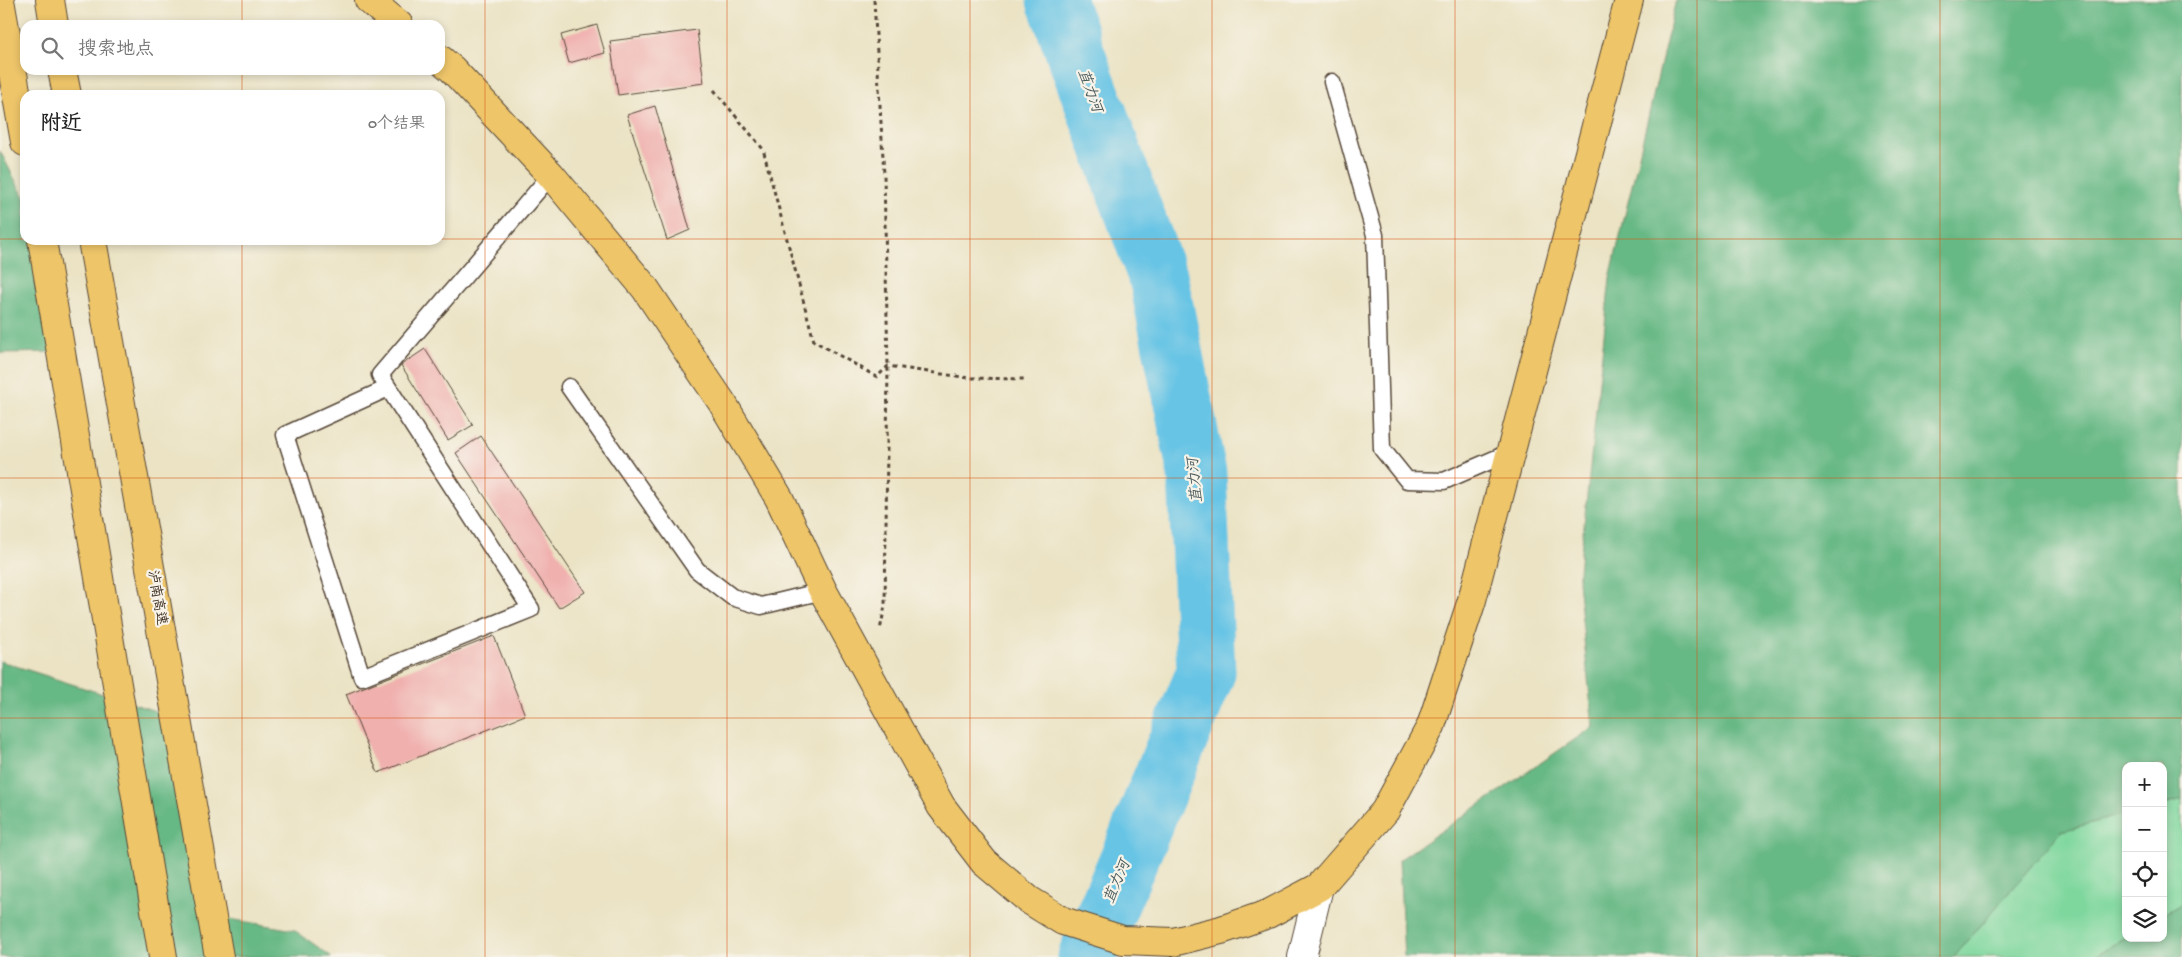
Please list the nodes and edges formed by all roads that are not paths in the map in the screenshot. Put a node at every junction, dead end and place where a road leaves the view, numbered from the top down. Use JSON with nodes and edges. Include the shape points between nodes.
{"nodes":[{"id":1,"x":0,"y":0,"type":"edge"},
{"id":2,"x":50,"y":0,"type":"edge"},
{"id":3,"x":369,"y":0,"type":"edge"},
{"id":4,"x":1629,"y":0,"type":"edge"},
{"id":5,"x":53,"y":20,"type":"edge"},
{"id":6,"x":393,"y":20,"type":"edge"},
{"id":7,"x":445,"y":64,"type":"edge"},
{"id":8,"x":63,"y":75,"type":"edge"},
{"id":9,"x":1332,"y":82,"type":"dead end"},
{"id":10,"x":66,"y":90,"type":"edge"},
{"id":11,"x":20,"y":114,"type":"edge"},
{"id":12,"x":551,"y":175,"type":"junction"},
{"id":13,"x":43,"y":245,"type":"edge"},
{"id":14,"x":93,"y":245,"type":"edge"},
{"id":15,"x":570,"y":387,"type":"dead end"},
{"id":16,"x":388,"y":388,"type":"junction"},
{"id":17,"x":1513,"y":451,"type":"junction"},
{"id":18,"x":823,"y":590,"type":"junction"},
{"id":19,"x":1319,"y":887,"type":"junction"},
{"id":20,"x":163,"y":957,"type":"edge"},
{"id":21,"x":219,"y":957,"type":"edge"},
{"id":22,"x":1302,"y":957,"type":"edge"}],
"edges":[{"from":1,"to":11,"type":"highway"},
{"from":2,"to":5,"type":"highway"},
{"from":3,"to":6,"type":"highway"},
{"from":4,"to":17,"type":"highway"},
{"from":7,"to":12,"type":"highway"},
{"from":8,"to":10,"type":"highway"},
{"from":9,"to":17,"type":"lane","via":[[1375,235],[1382,449],[1407,480],[1444,481]]},
{"from":12,"to":16,"type":"lane","via":[[380,375]]},
{"from":12,"to":18,"type":"highway","via":[[645,288],[723,404],[779,498]]},
{"from":13,"to":20,"type":"highway"},
{"from":14,"to":21,"type":"highway","name":"泸南高速"},
{"from":15,"to":18,"type":"lane","via":[[697,570],[732,597],[761,606]]},
{"from":16,"to":16,"type":"lane","via":[[531,609],[362,677],[285,435]]},
{"from":17,"to":19,"type":"highway","via":[[1472,600],[1430,726],[1385,811]]},
{"from":18,"to":19,"type":"highway","via":[[941,806],[984,862],[1029,900],[1063,921],[1123,940],[1173,942],[1268,914]]},
{"from":19,"to":22,"type":"street"}]}
